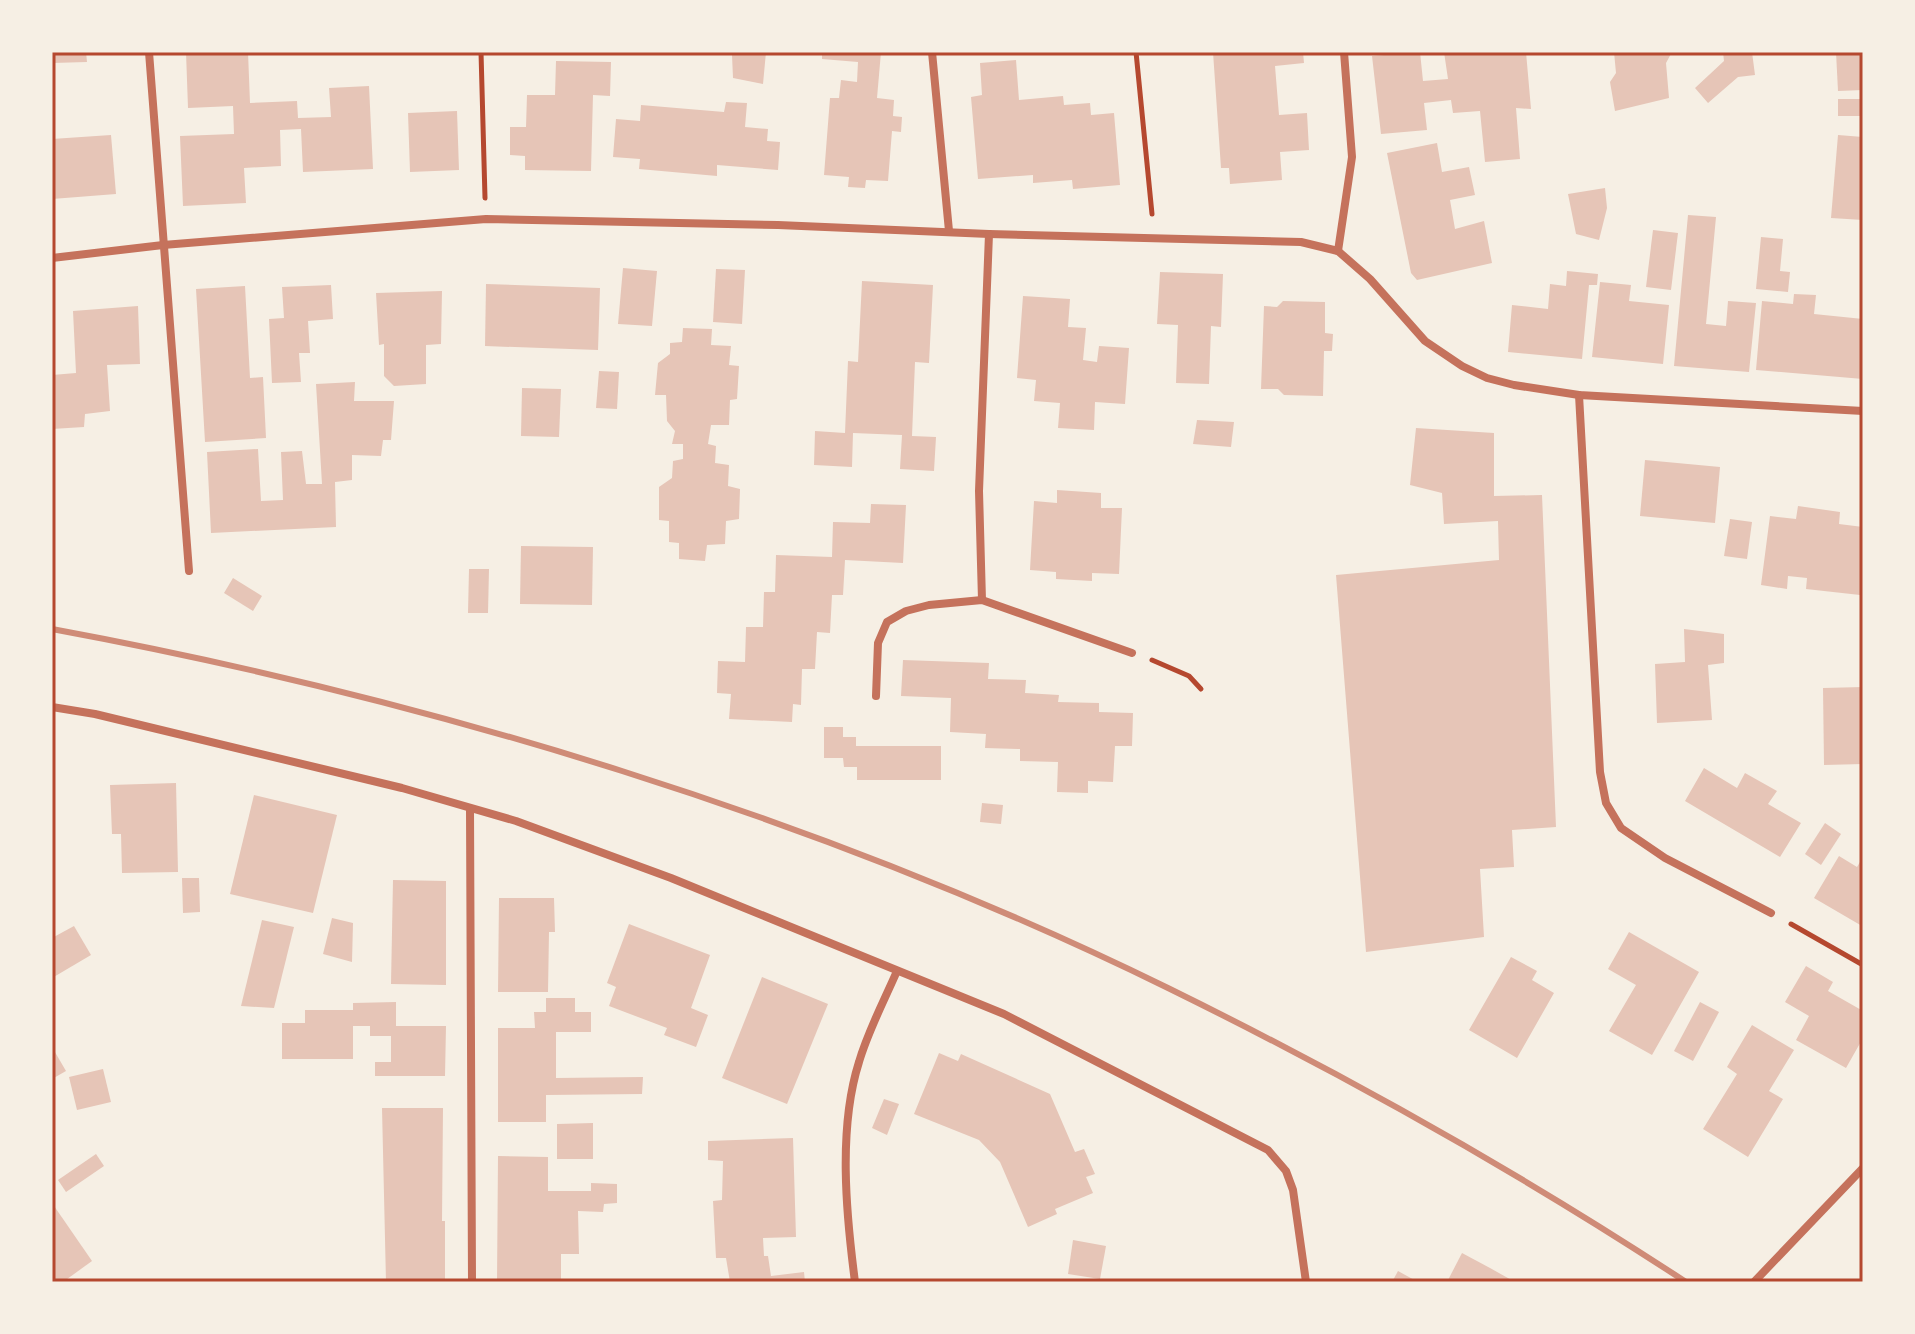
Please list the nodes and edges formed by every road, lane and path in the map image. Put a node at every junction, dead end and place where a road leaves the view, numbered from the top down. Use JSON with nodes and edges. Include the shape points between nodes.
{"nodes":[{"id":1,"x":149,"y":52,"type":"edge"},
{"id":2,"x":481,"y":52,"type":"edge"},
{"id":3,"x":932,"y":52,"type":"edge"},
{"id":4,"x":1136,"y":52,"type":"edge"},
{"id":5,"x":1344,"y":52,"type":"edge"},
{"id":6,"x":486,"y":219,"type":"junction"},
{"id":7,"x":949,"y":231,"type":"junction"},
{"id":8,"x":989,"y":234,"type":"junction"},
{"id":9,"x":1154,"y":238,"type":"junction"},
{"id":10,"x":163,"y":245,"type":"junction"},
{"id":11,"x":1338,"y":251,"type":"junction"},
{"id":12,"x":52,"y":258,"type":"edge"},
{"id":13,"x":1579,"y":395,"type":"junction"},
{"id":14,"x":1863,"y":411,"type":"edge"},
{"id":15,"x":189,"y":571,"type":"dead end"},
{"id":16,"x":982,"y":600,"type":"junction"},
{"id":17,"x":1132,"y":653,"type":"joint"},
{"id":18,"x":1201,"y":689,"type":"dead end"},
{"id":19,"x":876,"y":696,"type":"dead end"},
{"id":20,"x":52,"y":707,"type":"edge"},
{"id":21,"x":470,"y":809,"type":"junction"},
{"id":22,"x":1771,"y":913,"type":"joint"},
{"id":23,"x":1863,"y":965,"type":"edge"},
{"id":24,"x":897,"y":971,"type":"junction"},
{"id":25,"x":1863,"y":1168,"type":"edge"},
{"id":26,"x":472,"y":1282,"type":"edge"},
{"id":27,"x":855,"y":1282,"type":"edge"},
{"id":28,"x":1306,"y":1282,"type":"edge"},
{"id":29,"x":1754,"y":1282,"type":"edge"}],
"edges":[{"from":1,"to":10,"type":"street"},
{"from":2,"to":6,"type":"path"},
{"from":3,"to":7,"type":"street"},
{"from":4,"to":9,"type":"path"},
{"from":5,"to":11,"type":"street","via":[[1352,157]]},
{"from":6,"to":7,"type":"street"},
{"from":6,"to":10,"type":"street"},
{"from":7,"to":8,"type":"street"},
{"from":8,"to":9,"type":"street"},
{"from":8,"to":16,"type":"street","via":[[979,491]]},
{"from":9,"to":11,"type":"street","via":[[1301,242]]},
{"from":10,"to":12,"type":"street"},
{"from":10,"to":15,"type":"street"},
{"from":11,"to":13,"type":"street","via":[[1425,341],[1462,366],[1514,385]]},
{"from":13,"to":14,"type":"street"},
{"from":13,"to":22,"type":"street","via":[[1606,803],[1621,828],[1654,851]]},
{"from":16,"to":17,"type":"street"},
{"from":16,"to":19,"type":"street","via":[[929,605],[887,622],[878,643]]},
{"from":17,"to":18,"type":"path","via":[[1166,664]]},
{"from":20,"to":21,"type":"street","via":[[402,788]]},
{"from":21,"to":24,"type":"street","via":[[671,878]]},
{"from":21,"to":26,"type":"street"},
{"from":22,"to":23,"type":"path"},
{"from":24,"to":27,"type":"street","via":[[859,1060],[845,1133]]},
{"from":24,"to":28,"type":"street","via":[[1004,1014],[1268,1150],[1286,1171],[1293,1190]]},
{"from":25,"to":29,"type":"street"}]}
